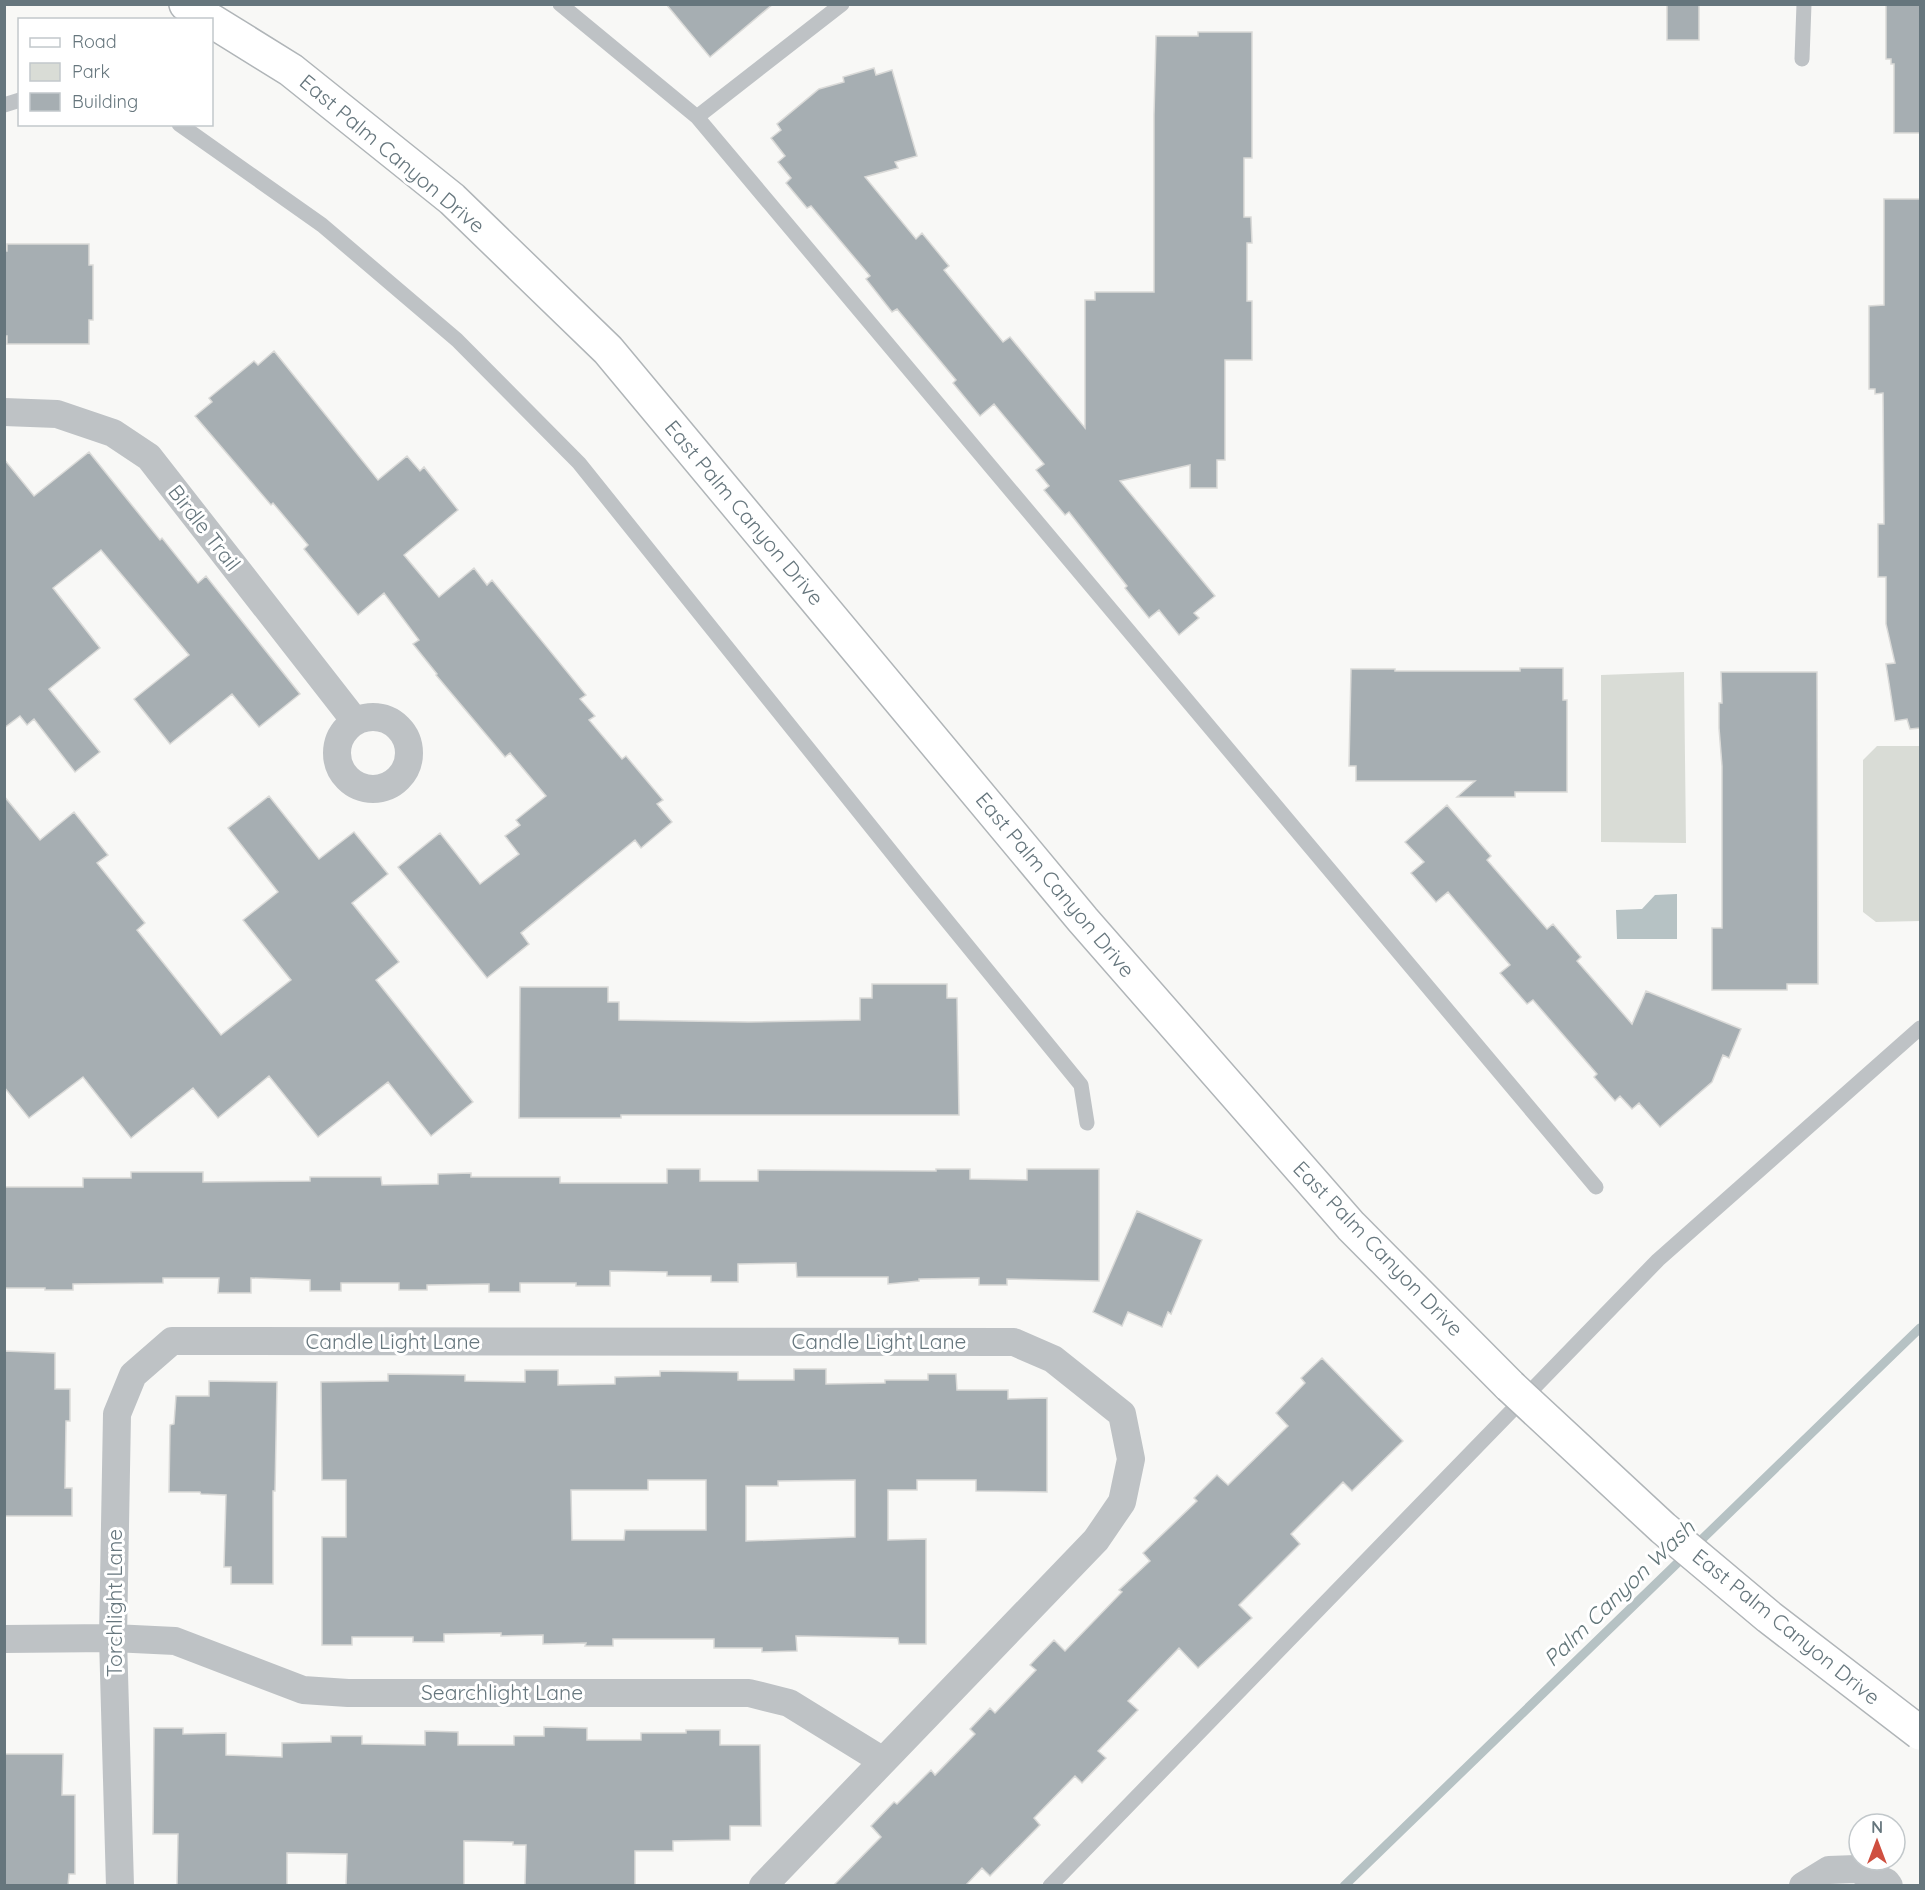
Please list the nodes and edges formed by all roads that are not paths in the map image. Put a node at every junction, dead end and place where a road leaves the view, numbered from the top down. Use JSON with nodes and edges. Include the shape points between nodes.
{"nodes":[{"id":1,"x":186,"y":4,"type":"edge"},
{"id":2,"x":560,"y":4,"type":"edge"},
{"id":3,"x":843,"y":4,"type":"edge"},
{"id":4,"x":1804,"y":4,"type":"edge"},
{"id":5,"x":208,"y":18,"type":"edge"},
{"id":6,"x":213,"y":21,"type":"edge"},
{"id":7,"x":1802,"y":58,"type":"dead end"},
{"id":8,"x":697,"y":117,"type":"junction"},
{"id":9,"x":182,"y":126,"type":"edge"},
{"id":10,"x":4,"y":412,"type":"edge"},
{"id":11,"x":355,"y":721,"type":"dead end"},
{"id":12,"x":1920,"y":1028,"type":"edge"},
{"id":13,"x":1087,"y":1123,"type":"dead end"},
{"id":14,"x":1596,"y":1187,"type":"dead end"},
{"id":15,"x":172,"y":1341,"type":"joint"},
{"id":16,"x":113,"y":1638,"type":"junction"},
{"id":17,"x":4,"y":1639,"type":"edge"},
{"id":18,"x":1920,"y":1733,"type":"edge"},
{"id":19,"x":883,"y":1761,"type":"junction"},
{"id":20,"x":120,"y":1886,"type":"edge"},
{"id":21,"x":763,"y":1886,"type":"edge"},
{"id":22,"x":1050,"y":1886,"type":"edge"},
{"id":23,"x":1803,"y":1886,"type":"edge"},
{"id":24,"x":1889,"y":1886,"type":"edge"}],
"edges":[{"from":1,"to":5,"type":"main road","name":"East Palm Canyon Drive"},
{"from":2,"to":8,"type":"lane"},
{"from":3,"to":8,"type":"lane"},
{"from":4,"to":7,"type":"lane"},
{"from":6,"to":18,"type":"main road","name":"East Palm Canyon Drive","bridge":true,"via":[[291,70],[452,199],[608,350],[1083,920],[1351,1226],[1510,1386],[1672,1536],[1769,1617]]},
{"from":8,"to":14,"type":"lane"},
{"from":9,"to":13,"type":"lane","via":[[322,225],[457,340],[579,463],[1081,1085]]},
{"from":10,"to":11,"type":"street","name":"Birdle Trail","via":[[57,414],[113,433],[149,457]]},
{"from":12,"to":22,"type":"lane","via":[[1658,1260]]},
{"from":15,"to":16,"type":"street","name":"Torchlight Lane","via":[[133,1375],[117,1414]]},
{"from":15,"to":19,"type":"street","name":"Candle Light Lane","via":[[1014,1342],[1053,1359],[1122,1414],[1131,1459],[1122,1502],[1096,1540]]},
{"from":16,"to":17,"type":"street","name":"Searchlight Lane"},
{"from":16,"to":19,"type":"street","name":"Searchlight Lane","via":[[175,1641],[303,1690],[749,1693],[789,1703]]},
{"from":16,"to":20,"type":"street","name":"Torchlight Lane"},
{"from":19,"to":21,"type":"street","name":"Candle Light Lane"},
{"from":23,"to":24,"type":"street","via":[[1829,1870],[1856,1869]]}]}
